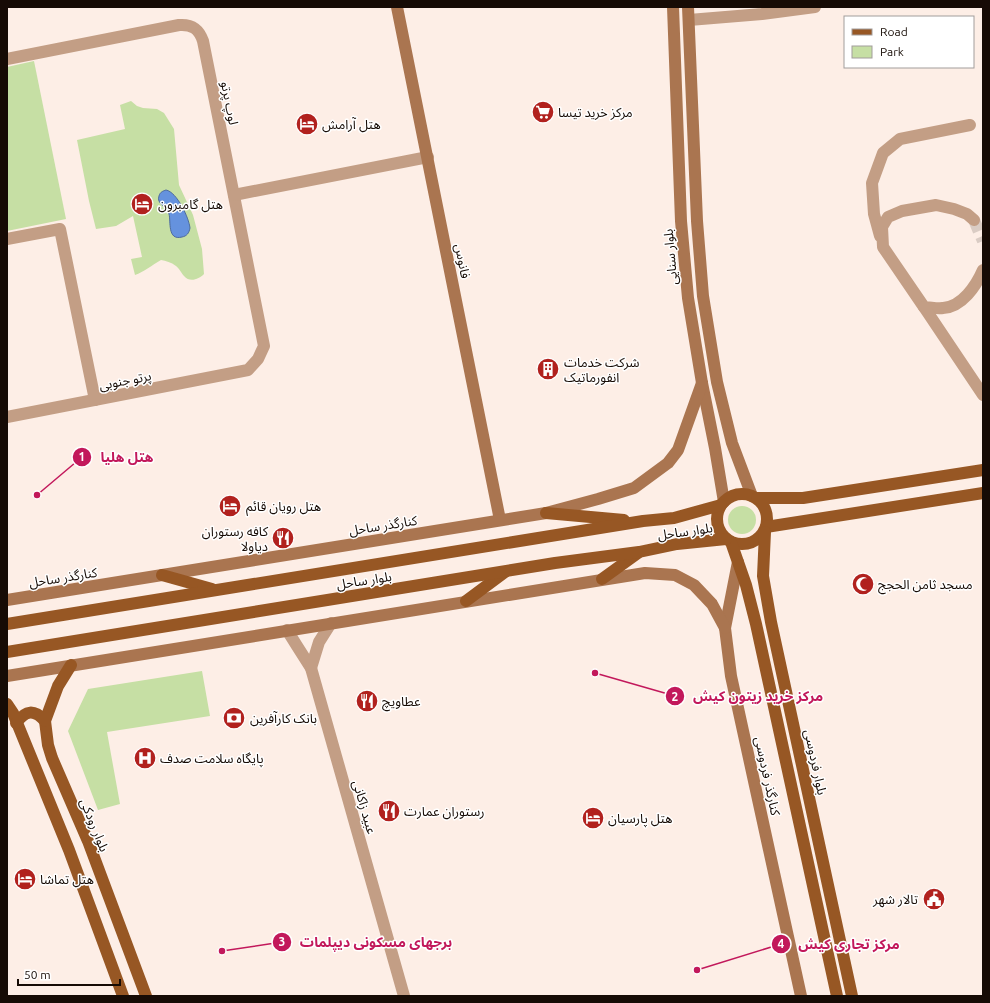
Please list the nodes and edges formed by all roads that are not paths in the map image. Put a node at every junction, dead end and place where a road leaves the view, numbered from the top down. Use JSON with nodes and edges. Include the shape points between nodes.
{"nodes":[{"id":1,"x":397,"y":7,"type":"edge"},
{"id":2,"x":673,"y":7,"type":"edge"},
{"id":3,"x":688,"y":7,"type":"edge"},
{"id":4,"x":815,"y":7,"type":"edge"},
{"id":5,"x":689,"y":20,"type":"junction"},
{"id":6,"x":7,"y":58,"type":"edge"},
{"id":7,"x":970,"y":125,"type":"dead end"},
{"id":8,"x":428,"y":157,"type":"junction"},
{"id":9,"x":234,"y":195,"type":"junction"},
{"id":10,"x":974,"y":220,"type":"tunnel mouth"},
{"id":11,"x":7,"y":239,"type":"edge"},
{"id":12,"x":883,"y":247,"type":"junction"},
{"id":13,"x":983,"y":270,"type":"edge"},
{"id":14,"x":924,"y":307,"type":"junction"},
{"id":15,"x":248,"y":370,"type":"joint"},
{"id":16,"x":702,"y":383,"type":"junction"},
{"id":17,"x":983,"y":395,"type":"edge"},
{"id":18,"x":95,"y":400,"type":"junction"},
{"id":19,"x":7,"y":417,"type":"edge"},
{"id":20,"x":983,"y":470,"type":"edge"},
{"id":21,"x":983,"y":493,"type":"edge"},
{"id":22,"x":755,"y":497,"type":"junction"},
{"id":23,"x":723,"y":503,"type":"junction"},
{"id":24,"x":546,"y":513,"type":"junction"},
{"id":25,"x":500,"y":520,"type":"junction"},
{"id":26,"x":643,"y":521,"type":"junction"},
{"id":27,"x":766,"y":530,"type":"junction"},
{"id":28,"x":729,"y":540,"type":"junction"},
{"id":29,"x":639,"y":552,"type":"junction"},
{"id":30,"x":738,"y":562,"type":"junction"},
{"id":31,"x":506,"y":571,"type":"junction"},
{"id":32,"x":162,"y":575,"type":"junction"},
{"id":33,"x":602,"y":579,"type":"junction"},
{"id":34,"x":215,"y":590,"type":"junction"},
{"id":35,"x":7,"y":600,"type":"edge"},
{"id":36,"x":466,"y":601,"type":"junction"},
{"id":37,"x":331,"y":623,"type":"junction"},
{"id":38,"x":7,"y":624,"type":"edge"},
{"id":39,"x":725,"y":628,"type":"junction"},
{"id":40,"x":287,"y":630,"type":"junction"},
{"id":41,"x":7,"y":652,"type":"edge"},
{"id":42,"x":71,"y":665,"type":"junction"},
{"id":43,"x":311,"y":668,"type":"junction"},
{"id":44,"x":7,"y":676,"type":"edge"},
{"id":45,"x":7,"y":704,"type":"edge"},
{"id":46,"x":45,"y":721,"type":"junction"},
{"id":47,"x":16,"y":723,"type":"junction"},
{"id":48,"x":123,"y":996,"type":"edge"},
{"id":49,"x":146,"y":996,"type":"edge"},
{"id":50,"x":404,"y":996,"type":"edge"},
{"id":51,"x":801,"y":996,"type":"edge"},
{"id":52,"x":837,"y":996,"type":"edge"},
{"id":53,"x":852,"y":996,"type":"edge"}],
"edges":[{"from":1,"to":8,"type":"street","name":"فانوس"},
{"from":2,"to":16,"type":"street","name":"بلوار سنایی","via":[[681,221],[688,298]]},
{"from":3,"to":5,"type":"street"},
{"from":4,"to":5,"type":"street"},
{"from":5,"to":22,"type":"street","via":[[697,221],[703,296],[717,382],[728,428]]},
{"from":6,"to":9,"type":"street","name":"لوپ پرتو","via":[[179,25],[191,26],[201,35],[203,41]]},
{"from":7,"to":12,"type":"street","via":[[900,139],[883,153],[872,183],[874,214]]},
{"from":8,"to":9,"type":"street"},
{"from":8,"to":25,"type":"street","name":"فانوس"},
{"from":9,"to":15,"type":"street","name":"لوپ پرتو","via":[[264,346]]},
{"from":10,"to":12,"type":"street","via":[[967,214],[936,205],[902,211],[888,217],[882,227]]},
{"from":11,"to":18,"type":"street","via":[[60,228]]},
{"from":12,"to":14,"type":"street"},
{"from":13,"to":14,"type":"street","via":[[979,279],[956,304],[944,308]]},
{"from":14,"to":17,"type":"street"},
{"from":15,"to":18,"type":"street","name":"پرتو جنوبی"},
{"from":16,"to":23,"type":"street","name":"بلوار سنایی"},
{"from":16,"to":24,"type":"street","name":"کنارگذر ساحل","via":[[678,450],[668,463],[634,488]]},
{"from":18,"to":19,"type":"street","name":"پرتو جنوبی"},
{"from":20,"to":22,"type":"main road","via":[[803,498]]},
{"from":21,"to":27,"type":"main road"},
{"from":22,"to":23,"type":"main road","via":[[734,495]]},
{"from":22,"to":27,"type":"main road","via":[[766,510]]},
{"from":23,"to":26,"type":"main road","name":"بلوار ساحل","via":[[674,518]]},
{"from":23,"to":28,"type":"main road","via":[[718,512],[718,527]]},
{"from":24,"to":25,"type":"street","name":"کنارگذر ساحل"},
{"from":24,"to":26,"type":"main road"},
{"from":25,"to":32,"type":"street","name":"کنارگذر ساحل"},
{"from":26,"to":34,"type":"main road","name":"بلوار ساحل"},
{"from":27,"to":28,"type":"main road","via":[[754,542],[747,544]]},
{"from":27,"to":53,"type":"main road","name":"بلوار فردوسی","via":[[763,576],[771,622]]},
{"from":28,"to":29,"type":"main road","name":"بلوار ساحل","via":[[678,544]]},
{"from":28,"to":30,"type":"main road"},
{"from":29,"to":31,"type":"main road","name":"بلوار ساحل"},
{"from":29,"to":33,"type":"main road"},
{"from":30,"to":39,"type":"street","name":"کنارگذر فردوسی"},
{"from":30,"to":52,"type":"main road","via":[[756,624]]},
{"from":31,"to":36,"type":"main road"},
{"from":31,"to":41,"type":"main road","name":"بلوار ساحل"},
{"from":32,"to":34,"type":"main road"},
{"from":32,"to":35,"type":"street","name":"کنارگذر ساحل"},
{"from":33,"to":36,"type":"street"},
{"from":33,"to":39,"type":"street","via":[[645,573],[675,575],[694,585],[712,604]]},
{"from":34,"to":38,"type":"main road","name":"بلوار ساحل"},
{"from":36,"to":37,"type":"street"},
{"from":37,"to":40,"type":"street"},
{"from":37,"to":43,"type":"street","via":[[319,642]]},
{"from":39,"to":51,"type":"street","name":"کنارگذر فردوسی","via":[[731,676]]},
{"from":40,"to":42,"type":"street"},
{"from":40,"to":43,"type":"street","name":"عبید زاکانی"},
{"from":42,"to":44,"type":"street"},
{"from":42,"to":46,"type":"main road","name":"بلوار رودکی","via":[[58,686]]},
{"from":43,"to":50,"type":"street","name":"عبید زاکانی"},
{"from":45,"to":47,"type":"main road"},
{"from":46,"to":47,"type":"main road","via":[[34,712],[21,716]]},
{"from":46,"to":49,"type":"main road","name":"بلوار رودکی","via":[[52,758],[88,841]]},
{"from":47,"to":48,"type":"main road","via":[[69,850]]}]}
